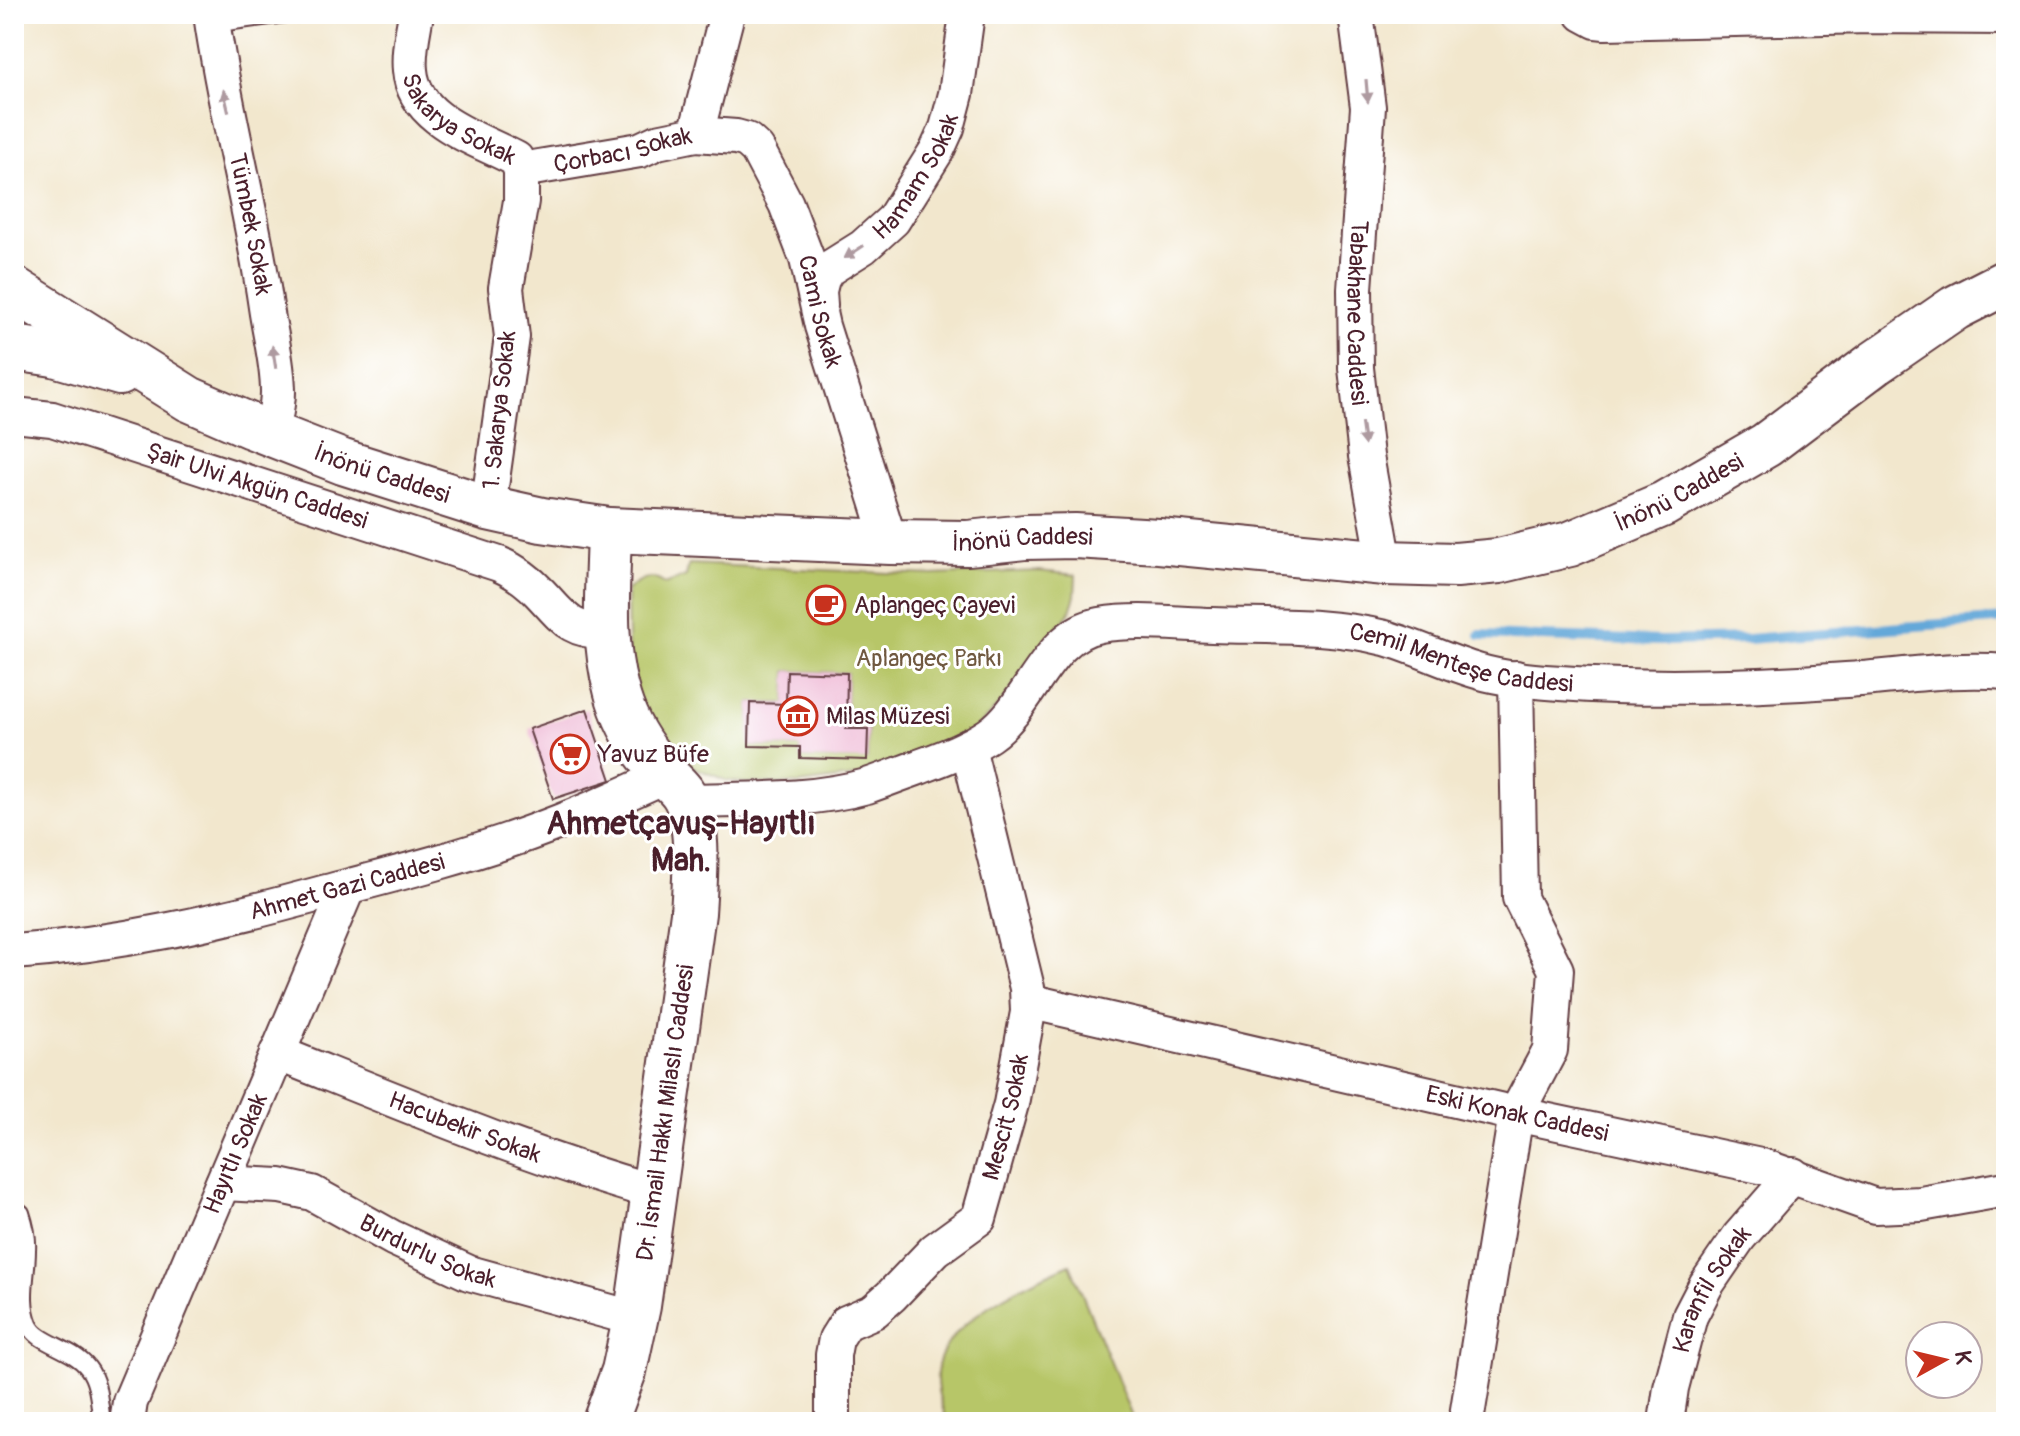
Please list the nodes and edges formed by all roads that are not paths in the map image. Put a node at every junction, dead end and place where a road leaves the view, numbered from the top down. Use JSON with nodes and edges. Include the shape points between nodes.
{"nodes":[{"id":1,"x":285,"y":14,"type":"edge"},
{"id":2,"x":416,"y":14,"type":"edge"},
{"id":3,"x":727,"y":14,"type":"edge"},
{"id":4,"x":967,"y":14,"type":"edge"},
{"id":5,"x":1356,"y":14,"type":"edge"},
{"id":6,"x":1583,"y":14,"type":"edge"},
{"id":7,"x":2006,"y":17,"type":"edge"},
{"id":8,"x":212,"y":19,"type":"edge"},
{"id":9,"x":696,"y":134,"type":"junction"},
{"id":10,"x":521,"y":170,"type":"junction"},
{"id":11,"x":2006,"y":282,"type":"edge"},
{"id":12,"x":14,"y":289,"type":"edge"},
{"id":13,"x":820,"y":310,"type":"junction"},
{"id":14,"x":14,"y":348,"type":"edge"},
{"id":15,"x":189,"y":399,"type":"junction"},
{"id":16,"x":14,"y":415,"type":"edge"},
{"id":17,"x":272,"y":434,"type":"junction"},
{"id":18,"x":488,"y":508,"type":"junction"},
{"id":19,"x":609,"y":530,"type":"junction"},
{"id":20,"x":890,"y":542,"type":"junction"},
{"id":21,"x":1385,"y":563,"type":"junction"},
{"id":22,"x":607,"y":631,"type":"junction"},
{"id":23,"x":2006,"y":672,"type":"edge"},
{"id":24,"x":1516,"y":678,"type":"junction"},
{"id":25,"x":968,"y":747,"type":"junction"},
{"id":26,"x":677,"y":788,"type":"junction"},
{"id":27,"x":348,"y":887,"type":"junction"},
{"id":28,"x":14,"y":952,"type":"edge"},
{"id":29,"x":1028,"y":1001,"type":"junction"},
{"id":30,"x":277,"y":1053,"type":"junction"},
{"id":31,"x":1516,"y":1114,"type":"junction"},
{"id":32,"x":1793,"y":1175,"type":"junction"},
{"id":33,"x":223,"y":1183,"type":"junction"},
{"id":34,"x":2006,"y":1189,"type":"edge"},
{"id":35,"x":654,"y":1192,"type":"junction"},
{"id":36,"x":14,"y":1208,"type":"edge"},
{"id":37,"x":636,"y":1319,"type":"junction"},
{"id":38,"x":102,"y":1422,"type":"edge"},
{"id":39,"x":127,"y":1422,"type":"edge"},
{"id":40,"x":605,"y":1422,"type":"edge"},
{"id":41,"x":833,"y":1422,"type":"edge"},
{"id":42,"x":1466,"y":1422,"type":"edge"},
{"id":43,"x":1666,"y":1422,"type":"edge"}],
"edges":[{"from":1,"to":8,"type":"lane"},
{"from":2,"to":10,"type":"street","name":"Sakarya Sokak","via":[[410,70],[422,105],[433,116],[516,159]]},
{"from":3,"to":9,"type":"street","name":"Çorbacı Sokak"},
{"from":4,"to":13,"type":"street","name":"Hamam Sokak","one_way":true,"via":[[956,94],[937,150],[893,220],[828,269],[819,291]]},
{"from":5,"to":21,"type":"street","name":"Tabakhane Caddesi","one_way":true,"via":[[1368,107],[1355,289],[1356,368]]},
{"from":6,"to":7,"type":"street","via":[[1605,22]]},
{"from":17,"to":8,"type":"street","name":"Tümbek Sokak","one_way":true,"via":[[276,363]]},
{"from":9,"to":10,"type":"street","name":"Çorbacı Sokak","via":[[640,150]]},
{"from":9,"to":13,"type":"street","name":"Cami Sokak","via":[[736,137],[757,149],[798,229]]},
{"from":10,"to":18,"type":"street","name":"1. Sakarya Sokak","via":[[506,288],[512,337]]},
{"from":11,"to":21,"type":"street","name":"İnönü Caddesi","via":[[1955,308],[1766,445],[1664,504],[1570,544],[1499,561]]},
{"from":12,"to":15,"type":"street","name":"İnönü Caddesi"},
{"from":13,"to":20,"type":"street","name":"Cami Sokak"},
{"from":14,"to":15,"type":"street","via":[[94,363]]},
{"from":15,"to":17,"type":"street","name":"İnönü Caddesi"},
{"from":16,"to":22,"type":"street","name":"Şair Ulvi Akgün Caddesi","via":[[52,419],[499,564],[517,572],[574,626]]},
{"from":17,"to":18,"type":"street","name":"İnönü Caddesi"},
{"from":18,"to":19,"type":"street","name":"İnönü Caddesi"},
{"from":19,"to":20,"type":"street","name":"İnönü Caddesi"},
{"from":19,"to":22,"type":"street"},
{"from":20,"to":21,"type":"street","name":"İnönü Caddesi","via":[[1075,536]]},
{"from":22,"to":26,"type":"street","via":[[625,714],[653,762]]},
{"from":23,"to":24,"type":"street","name":"Cemil Menteşe Caddesi","via":[[1654,687]]},
{"from":24,"to":25,"type":"street","name":"Cemil Menteşe Caddesi","via":[[1478,672],[1383,638],[1349,632],[1102,625],[1069,638],[1015,712]]},
{"from":24,"to":31,"type":"street","via":[[1520,898],[1556,970],[1550,1050]]},
{"from":25,"to":26,"type":"street","name":"Cemil Menteşe Caddesi","via":[[865,786],[782,798]]},
{"from":25,"to":29,"type":"street","name":"Mescit Sokak"},
{"from":26,"to":27,"type":"street","name":"Ahmet Gazi Caddesi"},
{"from":26,"to":35,"type":"street","name":"Dr. İsmail Hakkı Milaslı Caddesi","via":[[694,846],[693,913]]},
{"from":27,"to":28,"type":"street","name":"Ahmet Gazi Caddesi","via":[[143,937]]},
{"from":27,"to":30,"type":"street","name":"Hayıtlı Sokak"},
{"from":29,"to":31,"type":"street","name":"Eski Konak Caddesi"},
{"from":29,"to":41,"type":"street","name":"Mescit Sokak","via":[[1011,1104],[979,1218],[935,1250],[874,1311],[846,1323],[836,1339]]},
{"from":30,"to":33,"type":"street","name":"Hayıtlı Sokak"},
{"from":30,"to":35,"type":"street","name":"Hacubekir Sokak","via":[[481,1135]]},
{"from":31,"to":32,"type":"street","name":"Eski Konak Caddesi"},
{"from":31,"to":42,"type":"street"},
{"from":32,"to":34,"type":"street","name":"Eski Konak Caddesi","via":[[1875,1206]]},
{"from":32,"to":43,"type":"street","name":"Karanfil Sokak","via":[[1739,1237],[1695,1306],[1680,1349]]},
{"from":33,"to":37,"type":"street","name":"Burdurlu Sokak","via":[[312,1193],[469,1273]]},
{"from":33,"to":39,"type":"street","name":"Hayıtlı Sokak","via":[[130,1402]]},
{"from":35,"to":37,"type":"street","name":"Dr. İsmail Hakkı Milaslı Caddesi"},
{"from":36,"to":38,"type":"lane","via":[[26,1229],[23,1288],[30,1327],[89,1368]]},
{"from":37,"to":40,"type":"street","name":"Dr. İsmail Hakkı Milaslı Caddesi"}]}
